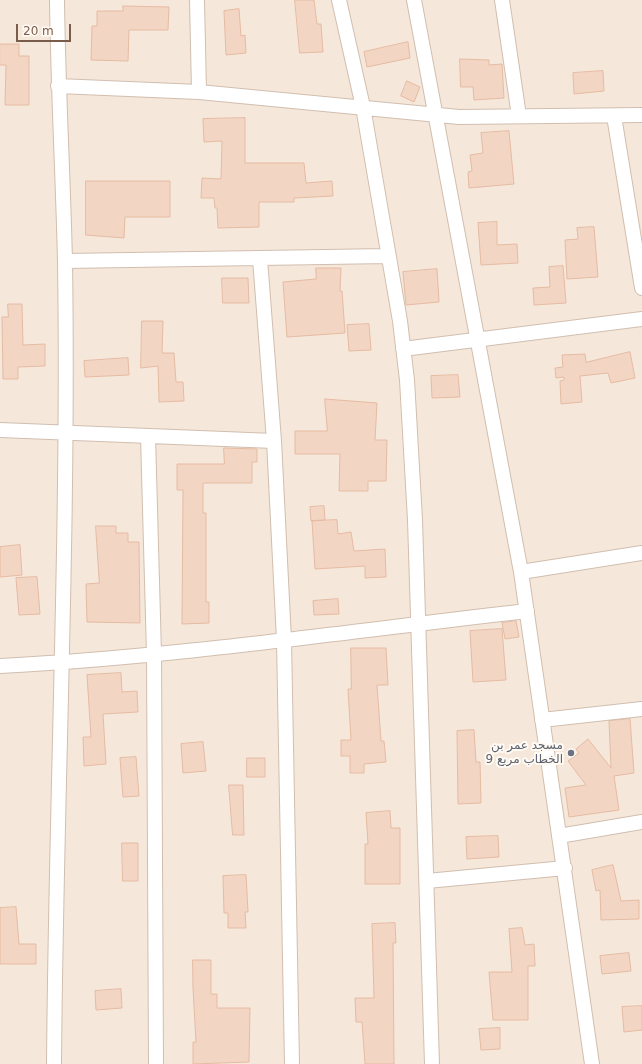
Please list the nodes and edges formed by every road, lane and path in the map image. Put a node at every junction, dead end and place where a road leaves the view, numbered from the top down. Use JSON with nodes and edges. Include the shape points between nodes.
{"nodes":[{"id":1,"x":57,"y":0,"type":"edge"},
{"id":2,"x":197,"y":0,"type":"edge"},
{"id":3,"x":339,"y":0,"type":"edge"},
{"id":4,"x":414,"y":0,"type":"edge"},
{"id":5,"x":502,"y":0,"type":"edge"},
{"id":6,"x":58,"y":86,"type":"junction"},
{"id":7,"x":198,"y":92,"type":"junction"},
{"id":8,"x":363,"y":107,"type":"junction"},
{"id":9,"x":435,"y":115,"type":"junction"},
{"id":10,"x":642,"y":115,"type":"edge"},
{"id":11,"x":519,"y":116,"type":"junction"},
{"id":12,"x":614,"y":116,"type":"junction"},
{"id":13,"x":389,"y":256,"type":"junction"},
{"id":14,"x":260,"y":259,"type":"junction"},
{"id":15,"x":65,"y":261,"type":"junction"},
{"id":16,"x":642,"y":288,"type":"edge"},
{"id":17,"x":642,"y":319,"type":"edge"},
{"id":18,"x":478,"y":340,"type":"junction"},
{"id":19,"x":403,"y":349,"type":"junction"},
{"id":20,"x":0,"y":430,"type":"edge"},
{"id":21,"x":64,"y":433,"type":"junction"},
{"id":22,"x":148,"y":436,"type":"junction"},
{"id":23,"x":274,"y":441,"type":"junction"},
{"id":24,"x":642,"y":553,"type":"edge"},
{"id":25,"x":521,"y":572,"type":"junction"},
{"id":26,"x":527,"y":611,"type":"junction"},
{"id":27,"x":419,"y":623,"type":"junction"},
{"id":28,"x":284,"y":640,"type":"junction"},
{"id":29,"x":154,"y":654,"type":"junction"},
{"id":30,"x":62,"y":663,"type":"junction"},
{"id":31,"x":0,"y":666,"type":"edge"},
{"id":32,"x":642,"y":708,"type":"edge"},
{"id":33,"x":542,"y":720,"type":"junction"},
{"id":34,"x":642,"y":822,"type":"edge"},
{"id":35,"x":559,"y":836,"type":"junction"},
{"id":36,"x":565,"y":868,"type":"junction"},
{"id":37,"x":428,"y":880,"type":"junction"},
{"id":38,"x":54,"y":1064,"type":"edge"},
{"id":39,"x":156,"y":1064,"type":"edge"},
{"id":40,"x":292,"y":1064,"type":"edge"},
{"id":41,"x":432,"y":1064,"type":"edge"},
{"id":42,"x":592,"y":1064,"type":"edge"}],
"edges":[{"from":1,"to":6,"type":"street"},
{"from":2,"to":7,"type":"street"},
{"from":3,"to":8,"type":"street"},
{"from":4,"to":9,"type":"street"},
{"from":5,"to":11,"type":"street"},
{"from":6,"to":7,"type":"street"},
{"from":6,"to":15,"type":"street"},
{"from":7,"to":8,"type":"street"},
{"from":8,"to":9,"type":"street"},
{"from":8,"to":13,"type":"street"},
{"from":9,"to":11,"type":"street"},
{"from":9,"to":18,"type":"street"},
{"from":10,"to":12,"type":"street"},
{"from":11,"to":12,"type":"street"},
{"from":12,"to":16,"type":"street"},
{"from":13,"to":14,"type":"street"},
{"from":13,"to":19,"type":"street"},
{"from":14,"to":15,"type":"street"},
{"from":14,"to":23,"type":"street"},
{"from":15,"to":21,"type":"street"},
{"from":17,"to":18,"type":"street"},
{"from":18,"to":19,"type":"street"},
{"from":18,"to":25,"type":"street"},
{"from":19,"to":27,"type":"street","via":[[416,520]]},
{"from":20,"to":21,"type":"street"},
{"from":21,"to":22,"type":"street"},
{"from":21,"to":30,"type":"street"},
{"from":22,"to":23,"type":"street"},
{"from":22,"to":29,"type":"street"},
{"from":23,"to":28,"type":"street"},
{"from":24,"to":25,"type":"street"},
{"from":25,"to":26,"type":"street"},
{"from":26,"to":27,"type":"street"},
{"from":26,"to":33,"type":"street"},
{"from":27,"to":28,"type":"street"},
{"from":27,"to":37,"type":"street"},
{"from":28,"to":29,"type":"street"},
{"from":28,"to":40,"type":"street"},
{"from":29,"to":30,"type":"street"},
{"from":29,"to":39,"type":"street"},
{"from":30,"to":31,"type":"street"},
{"from":30,"to":38,"type":"street"},
{"from":32,"to":33,"type":"street"},
{"from":33,"to":35,"type":"street"},
{"from":34,"to":35,"type":"street"},
{"from":35,"to":36,"type":"street"},
{"from":36,"to":37,"type":"street"},
{"from":36,"to":42,"type":"street"},
{"from":37,"to":41,"type":"street"}]}
